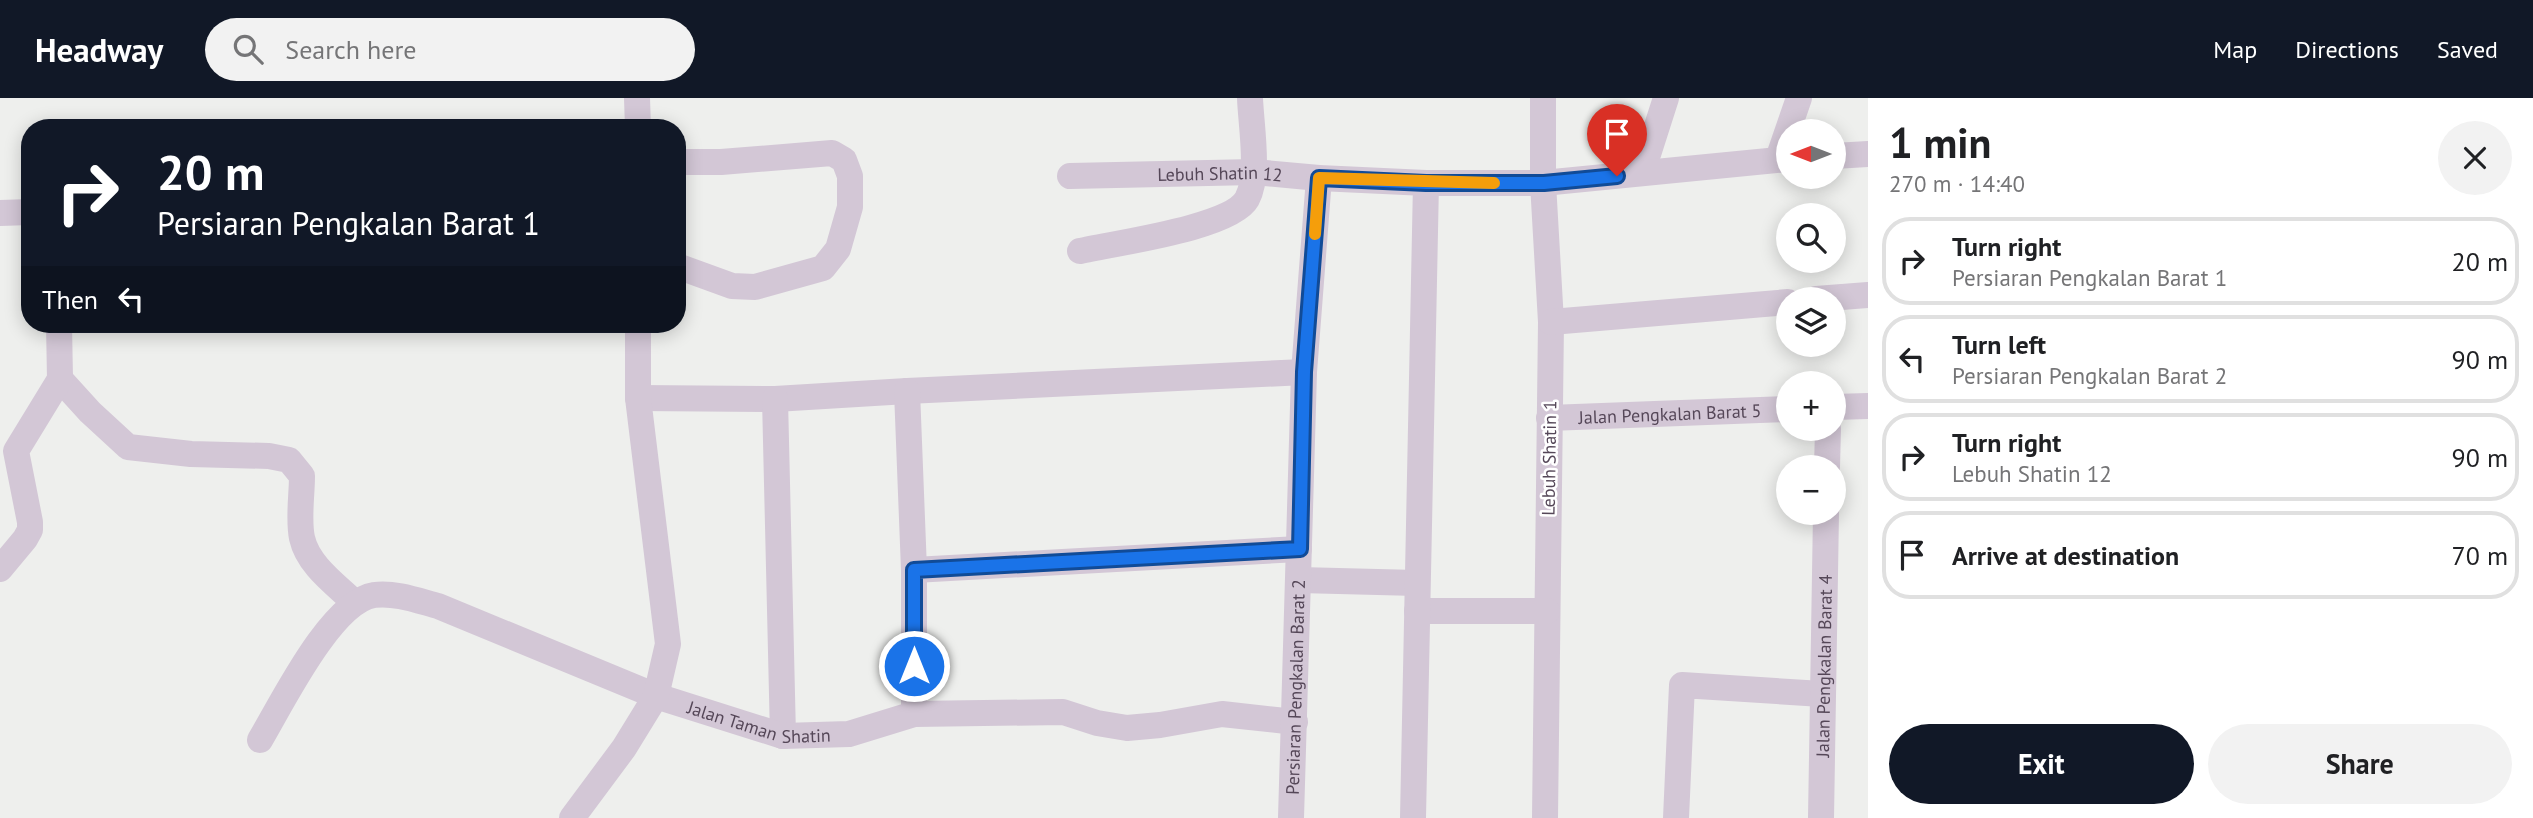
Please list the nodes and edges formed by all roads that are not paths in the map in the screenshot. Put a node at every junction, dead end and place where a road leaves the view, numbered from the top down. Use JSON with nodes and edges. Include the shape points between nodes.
{"nodes":[{"id":1,"x":637,"y":98,"type":"edge"},
{"id":2,"x":1250,"y":98,"type":"edge"},
{"id":3,"x":1543,"y":98,"type":"edge"},
{"id":4,"x":1666,"y":98,"type":"edge"},
{"id":5,"x":1799,"y":98,"type":"edge"},
{"id":6,"x":638,"y":119,"type":"edge"},
{"id":7,"x":1793,"y":119,"type":"edge"},
{"id":8,"x":1868,"y":154,"type":"edge"},
{"id":9,"x":1846,"y":155,"type":"edge"},
{"id":10,"x":1776,"y":160,"type":"edge"},
{"id":11,"x":686,"y":162,"type":"edge"},
{"id":12,"x":1254,"y":172,"type":"junction"},
{"id":13,"x":1642,"y":173,"type":"junction"},
{"id":14,"x":1070,"y":176,"type":"dead end"},
{"id":15,"x":1319,"y":178,"type":"junction"},
{"id":16,"x":1426,"y":183,"type":"junction"},
{"id":17,"x":1544,"y":183,"type":"junction"},
{"id":18,"x":21,"y":212,"type":"edge"},
{"id":19,"x":0,"y":213,"type":"edge"},
{"id":20,"x":1080,"y":251,"type":"dead end"},
{"id":21,"x":686,"y":270,"type":"edge"},
{"id":22,"x":1868,"y":295,"type":"edge"},
{"id":23,"x":1846,"y":297,"type":"edge"},
{"id":24,"x":1776,"y":303,"type":"edge"},
{"id":25,"x":1551,"y":322,"type":"junction"},
{"id":26,"x":59,"y":333,"type":"edge"},
{"id":27,"x":638,"y":333,"type":"edge"},
{"id":28,"x":1304,"y":372,"type":"junction"},
{"id":29,"x":60,"y":379,"type":"junction"},
{"id":30,"x":907,"y":391,"type":"junction"},
{"id":31,"x":638,"y":398,"type":"junction"},
{"id":32,"x":775,"y":399,"type":"junction"},
{"id":33,"x":1868,"y":406,"type":"edge"},
{"id":34,"x":1846,"y":407,"type":"edge"},
{"id":35,"x":1776,"y":409,"type":"edge"},
{"id":36,"x":1549,"y":418,"type":"junction"},
{"id":37,"x":8,"y":447,"type":"edge"},
{"id":38,"x":1826,"y":525,"type":"edge"},
{"id":39,"x":1300,"y":549,"type":"junction"},
{"id":40,"x":0,"y":569,"type":"edge"},
{"id":41,"x":914,"y":570,"type":"junction"},
{"id":42,"x":1299,"y":580,"type":"junction"},
{"id":43,"x":1417,"y":583,"type":"junction"},
{"id":44,"x":354,"y":602,"type":"junction"},
{"id":45,"x":1417,"y":611,"type":"junction"},
{"id":46,"x":1547,"y":611,"type":"junction"},
{"id":47,"x":1822,"y":694,"type":"junction"},
{"id":48,"x":656,"y":696,"type":"junction"},
{"id":49,"x":914,"y":714,"type":"junction"},
{"id":50,"x":1295,"y":722,"type":"junction"},
{"id":51,"x":783,"y":736,"type":"junction"},
{"id":52,"x":260,"y":740,"type":"dead end"},
{"id":53,"x":572,"y":818,"type":"edge"},
{"id":54,"x":1291,"y":818,"type":"edge"},
{"id":55,"x":1413,"y":818,"type":"edge"},
{"id":56,"x":1545,"y":818,"type":"edge"},
{"id":57,"x":1676,"y":818,"type":"edge"},
{"id":58,"x":1821,"y":818,"type":"edge"}],
"edges":[{"from":1,"to":6,"type":"street"},
{"from":2,"to":12,"type":"street"},
{"from":3,"to":17,"type":"street","name":"Lebuh Shatin 1"},
{"from":4,"to":13,"type":"street"},
{"from":5,"to":7,"type":"street"},
{"from":8,"to":9,"type":"street"},
{"from":10,"to":13,"type":"street","name":"Lebuh Shatin 12"},
{"from":11,"to":21,"type":"street","via":[[832,153],[844,160],[850,176],[849,207],[838,249],[823,268],[755,287],[732,286]]},
{"from":12,"to":14,"type":"street","name":"Lebuh Shatin 12"},
{"from":12,"to":15,"type":"street","name":"Lebuh Shatin 12"},
{"from":12,"to":20,"type":"street","via":[[1247,199],[1236,211],[1214,222]]},
{"from":13,"to":17,"type":"street","name":"Lebuh Shatin 12"},
{"from":15,"to":16,"type":"street","name":"Lebuh Shatin 12"},
{"from":15,"to":28,"type":"street","name":"Persiaran Pengkalan Barat 2"},
{"from":16,"to":17,"type":"street","name":"Lebuh Shatin 12"},
{"from":16,"to":43,"type":"street"},
{"from":17,"to":25,"type":"street","name":"Lebuh Shatin 1"},
{"from":18,"to":19,"type":"street"},
{"from":22,"to":23,"type":"street"},
{"from":24,"to":25,"type":"street"},
{"from":25,"to":36,"type":"street","name":"Lebuh Shatin 1"},
{"from":26,"to":29,"type":"street"},
{"from":27,"to":31,"type":"street"},
{"from":28,"to":30,"type":"street"},
{"from":28,"to":39,"type":"street","name":"Persiaran Pengkalan Barat 2"},
{"from":29,"to":37,"type":"street"},
{"from":29,"to":44,"type":"street","via":[[128,447],[289,460],[302,476],[306,551]]},
{"from":30,"to":32,"type":"street"},
{"from":30,"to":41,"type":"street"},
{"from":31,"to":32,"type":"street"},
{"from":31,"to":48,"type":"street","via":[[668,644]]},
{"from":32,"to":51,"type":"street"},
{"from":33,"to":34,"type":"street"},
{"from":35,"to":36,"type":"street","name":"Jalan Pengkalan Barat 5"},
{"from":36,"to":46,"type":"street","name":"Lebuh Shatin 1"},
{"from":37,"to":40,"type":"street","via":[[30,530]]},
{"from":38,"to":47,"type":"street","name":"Jalan Pengkalan Barat 4"},
{"from":39,"to":41,"type":"street"},
{"from":39,"to":42,"type":"street","name":"Persiaran Pengkalan Barat 2"},
{"from":41,"to":49,"type":"street"},
{"from":42,"to":43,"type":"street"},
{"from":42,"to":50,"type":"street","name":"Persiaran Pengkalan Barat 2"},
{"from":43,"to":45,"type":"street"},
{"from":44,"to":48,"type":"street","name":"Jalan Taman Shatin","via":[[375,595],[438,606]]},
{"from":44,"to":52,"type":"street","via":[[317,643]]},
{"from":45,"to":46,"type":"street"},
{"from":45,"to":55,"type":"street"},
{"from":46,"to":56,"type":"street","name":"Lebuh Shatin 1"},
{"from":47,"to":57,"type":"street","via":[[1682,685]]},
{"from":47,"to":58,"type":"street","name":"Jalan Pengkalan Barat 4"},
{"from":48,"to":51,"type":"street","name":"Jalan Taman Shatin"},
{"from":48,"to":53,"type":"street"},
{"from":49,"to":50,"type":"street","name":"Jalan Taman Shatin","via":[[1063,712],[1127,728],[1222,714]]},
{"from":49,"to":51,"type":"street","name":"Jalan Taman Shatin","via":[[849,734]]},
{"from":50,"to":54,"type":"street","name":"Persiaran Pengkalan Barat 2"}]}
